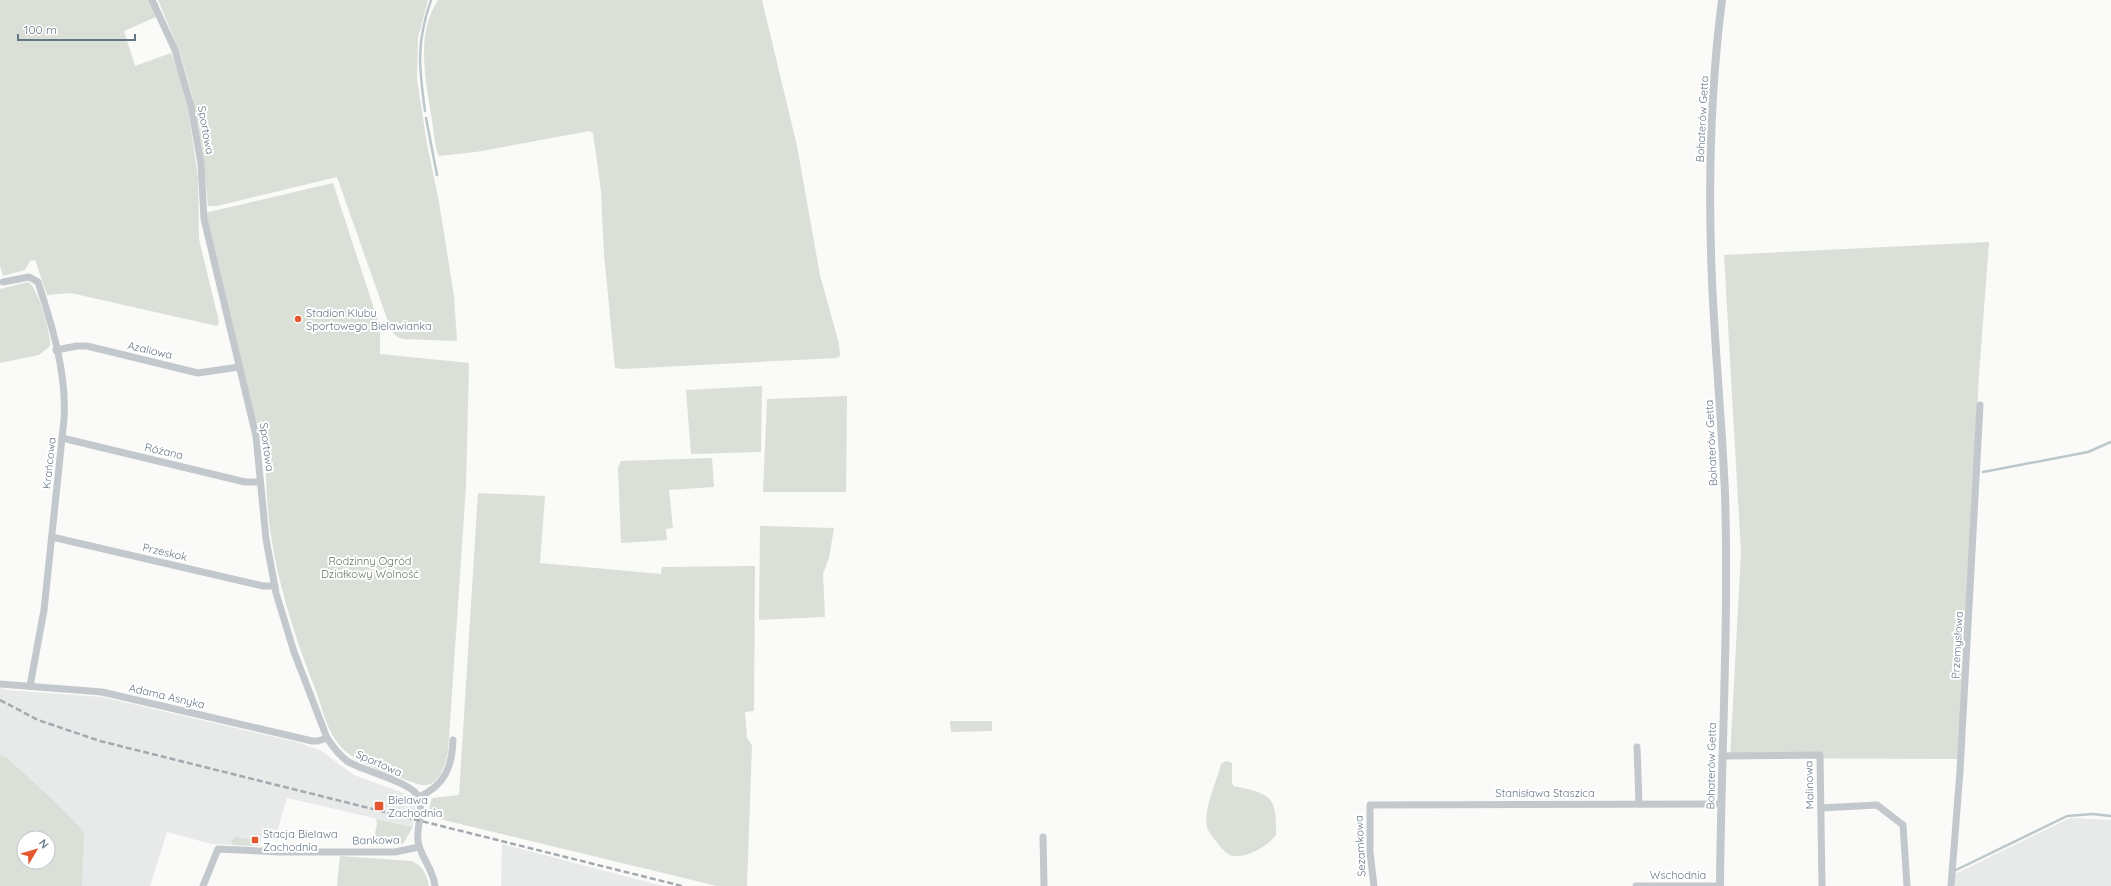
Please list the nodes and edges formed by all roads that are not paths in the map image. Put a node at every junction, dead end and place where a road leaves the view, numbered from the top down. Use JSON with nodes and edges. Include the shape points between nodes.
{"nodes":[{"id":1,"x":152,"y":0,"type":"edge"},
{"id":2,"x":1722,"y":0,"type":"edge"},
{"id":3,"x":3,"y":282,"type":"dead end"},
{"id":4,"x":56,"y":350,"type":"junction"},
{"id":5,"x":239,"y":367,"type":"junction"},
{"id":6,"x":1980,"y":405,"type":"dead end"},
{"id":7,"x":62,"y":438,"type":"junction"},
{"id":8,"x":260,"y":482,"type":"junction"},
{"id":9,"x":52,"y":536,"type":"junction"},
{"id":10,"x":275,"y":586,"type":"junction"},
{"id":11,"x":0,"y":684,"type":"edge"},
{"id":12,"x":30,"y":686,"type":"junction"},
{"id":13,"x":327,"y":738,"type":"junction"},
{"id":14,"x":453,"y":740,"type":"dead end"},
{"id":15,"x":1638,"y":746,"type":"dead end"},
{"id":16,"x":1722,"y":756,"type":"junction"},
{"id":17,"x":419,"y":797,"type":"junction"},
{"id":18,"x":1639,"y":804,"type":"junction"},
{"id":19,"x":1721,"y":804,"type":"junction"},
{"id":20,"x":1370,"y":805,"type":"joint"},
{"id":21,"x":1821,"y":808,"type":"junction"},
{"id":22,"x":1043,"y":837,"type":"dead end"},
{"id":23,"x":419,"y":847,"type":"junction"},
{"id":24,"x":203,"y":886,"type":"edge"},
{"id":25,"x":435,"y":886,"type":"edge"},
{"id":26,"x":1044,"y":886,"type":"edge"},
{"id":27,"x":1374,"y":886,"type":"edge"},
{"id":28,"x":1636,"y":886,"type":"edge"},
{"id":29,"x":1720,"y":886,"type":"edge"},
{"id":30,"x":1822,"y":886,"type":"edge"},
{"id":31,"x":1907,"y":886,"type":"edge"},
{"id":32,"x":1951,"y":886,"type":"edge"}],
"edges":[{"from":1,"to":5,"type":"street","name":"Sportowa","via":[[175,50],[188,96],[200,164],[204,220]]},
{"from":2,"to":16,"type":"street","name":"Bohaterów Getta","via":[[1713,105],[1710,198],[1726,550]]},
{"from":3,"to":4,"type":"street","name":"Krańcowa","via":[[29,277],[38,282]]},
{"from":4,"to":5,"type":"street","name":"Azaliowa","via":[[87,346],[200,373]]},
{"from":4,"to":7,"type":"street","name":"Krańcowa","via":[[64,396]]},
{"from":5,"to":8,"type":"street","name":"Sportowa","via":[[255,433]]},
{"from":6,"to":32,"type":"street","name":"Przemysłowa","via":[[1960,771]]},
{"from":7,"to":8,"type":"street","name":"Różana","via":[[245,482]]},
{"from":7,"to":9,"type":"street","name":"Krańcowa"},
{"from":8,"to":10,"type":"street","name":"Sportowa","via":[[266,539]]},
{"from":9,"to":10,"type":"street","name":"Przeskok","via":[[263,586]]},
{"from":9,"to":12,"type":"street","name":"Krańcowa","via":[[44,610]]},
{"from":10,"to":13,"type":"street","name":"Sportowa","via":[[290,640]]},
{"from":11,"to":12,"type":"street","name":"Adama Asnyka"},
{"from":12,"to":13,"type":"street","name":"Adama Asnyka","via":[[102,692],[312,741]]},
{"from":13,"to":17,"type":"street","name":"Sportowa","via":[[335,750],[349,762],[409,788]]},
{"from":14,"to":17,"type":"street","via":[[452,759],[445,775],[434,789]]},
{"from":15,"to":18,"type":"street"},
{"from":16,"to":19,"type":"street","name":"Bohaterów Getta"},
{"from":16,"to":21,"type":"street","name":"Malinowa","via":[[1820,755]]},
{"from":17,"to":23,"type":"street","via":[[422,811],[417,832]]},
{"from":18,"to":19,"type":"street","name":"Stanisława Staszica"},
{"from":18,"to":20,"type":"street","name":"Stanisława Staszica"},
{"from":19,"to":29,"type":"street","name":"Bohaterów Getta"},
{"from":20,"to":27,"type":"street","name":"Sezamkowa","via":[[1370,852]]},
{"from":21,"to":30,"type":"street","name":"Malinowa"},
{"from":21,"to":31,"type":"street","via":[[1877,805],[1903,825]]},
{"from":22,"to":26,"type":"street"},
{"from":23,"to":24,"type":"street","name":"Bankowa","via":[[395,852],[218,849]]},
{"from":23,"to":25,"type":"street","via":[[432,871]]},
{"from":28,"to":29,"type":"street","name":"Wschodnia"}]}
